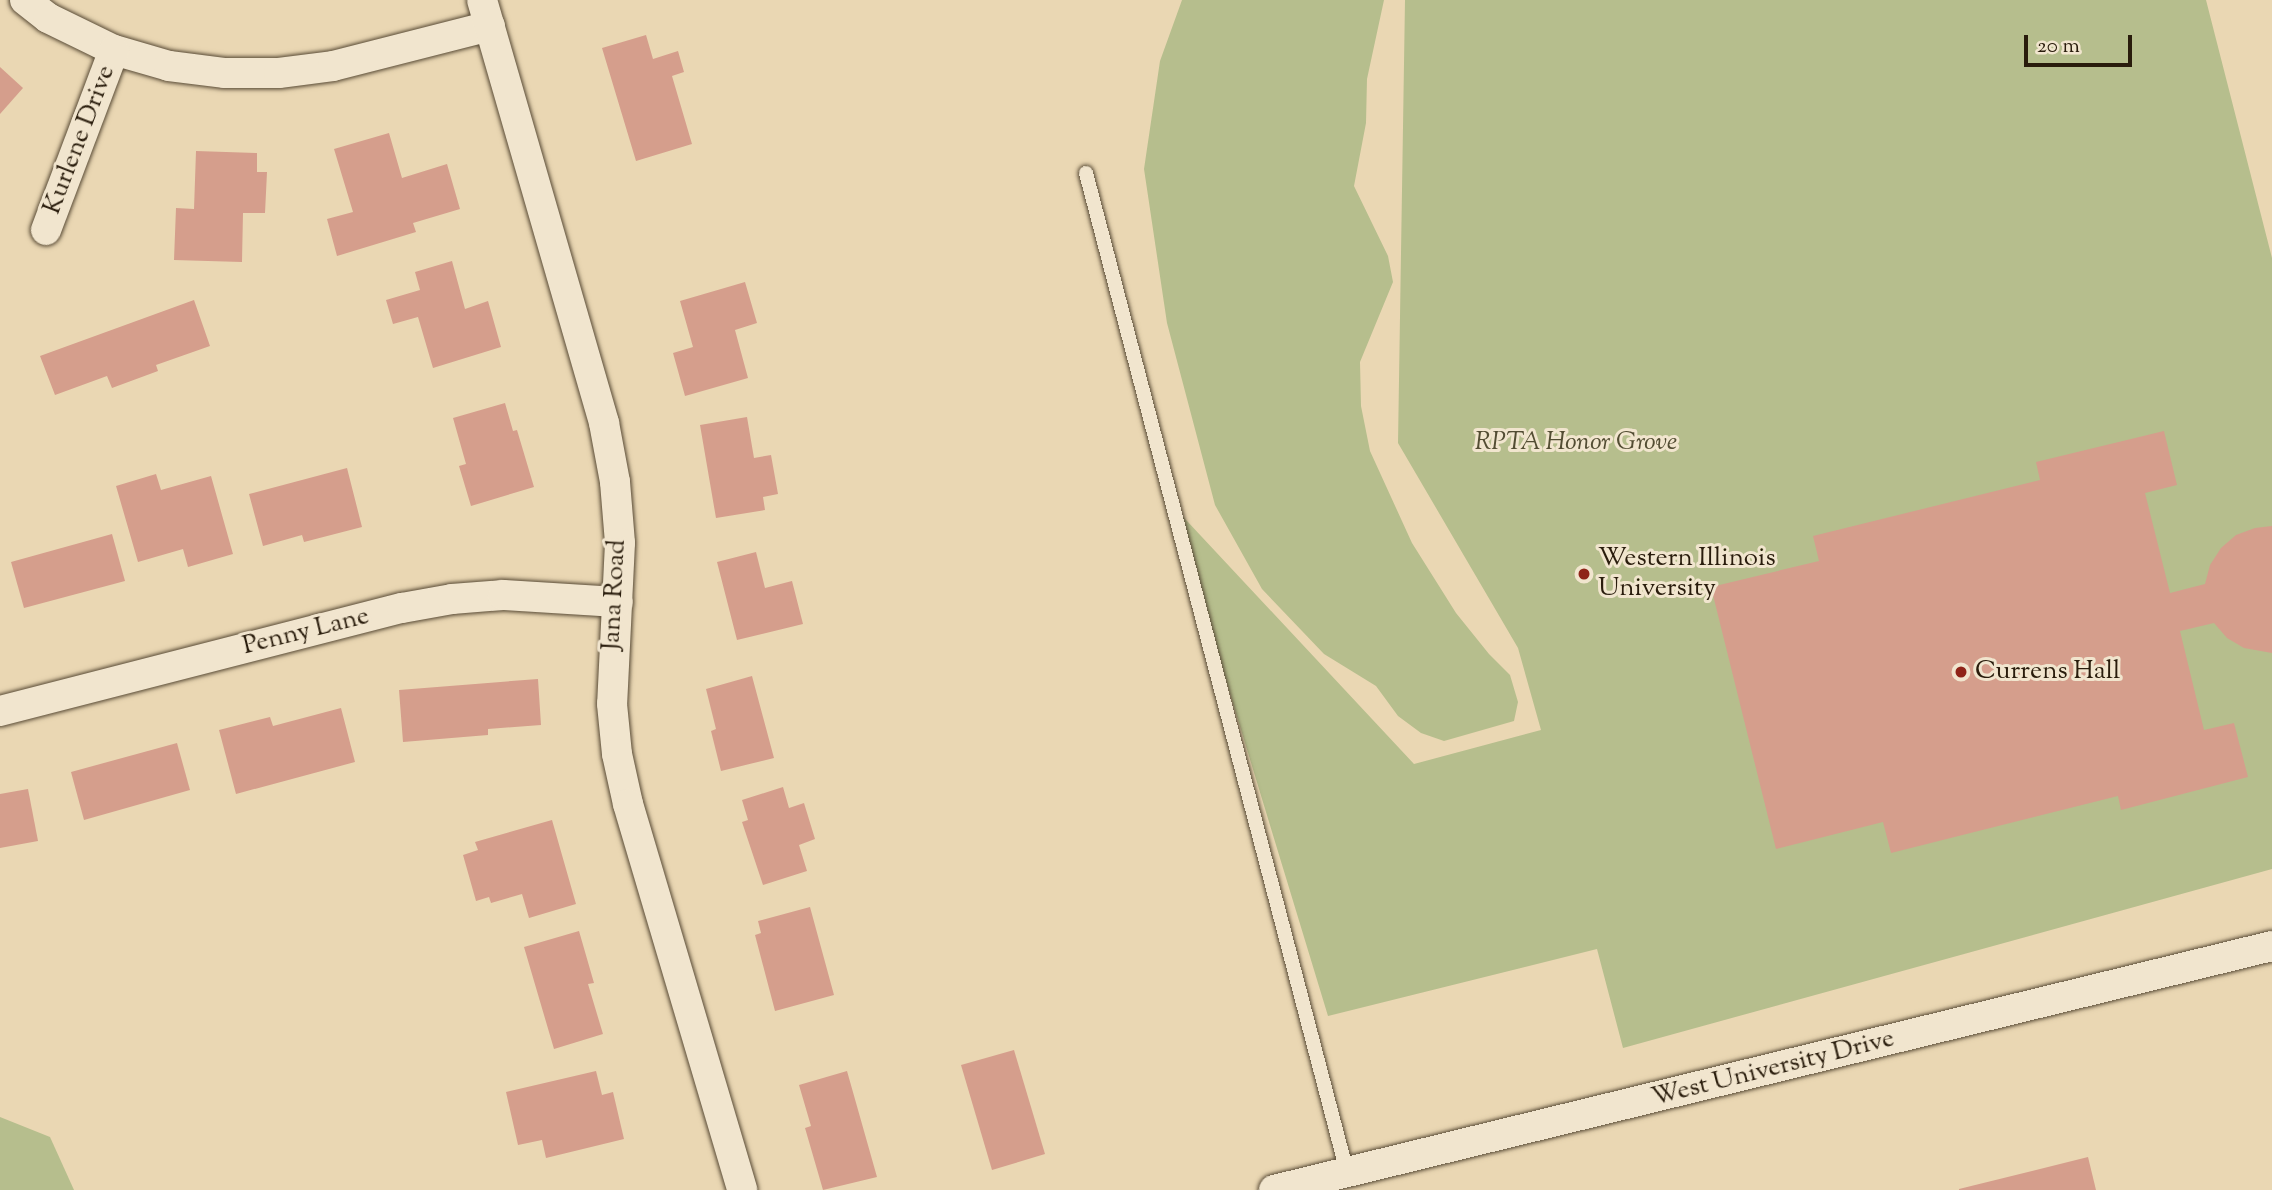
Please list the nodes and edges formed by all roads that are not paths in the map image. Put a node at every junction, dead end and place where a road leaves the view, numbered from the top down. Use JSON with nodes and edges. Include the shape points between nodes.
{"nodes":[{"id":1,"x":25,"y":0,"type":"edge"},
{"id":2,"x":486,"y":13,"type":"edge"},
{"id":3,"x":114,"y":50,"type":"junction"},
{"id":4,"x":1086,"y":173,"type":"dead end"},
{"id":5,"x":46,"y":230,"type":"dead end"},
{"id":6,"x":618,"y":602,"type":"junction"},
{"id":7,"x":0,"y":710,"type":"edge"},
{"id":8,"x":2272,"y":946,"type":"edge"},
{"id":9,"x":1347,"y":1172,"type":"junction"},
{"id":10,"x":742,"y":1190,"type":"edge"},
{"id":11,"x":1274,"y":1190,"type":"edge"}],
"edges":[{"from":1,"to":3,"type":"street","via":[[48,18]]},
{"from":2,"to":3,"type":"street","via":[[333,66],[279,73],[169,66]]},
{"from":2,"to":6,"type":"street","name":"Jana Road","via":[[604,423],[619,531]]},
{"from":3,"to":5,"type":"street","name":"Kurlene Drive"},
{"from":4,"to":9,"type":"lane"},
{"from":6,"to":7,"type":"street","name":"Penny Lane","via":[[503,596],[452,599],[388,611]]},
{"from":6,"to":10,"type":"street","name":"Jana Road","via":[[612,653],[617,754]]},
{"from":8,"to":9,"type":"street","name":"West University Drive"},
{"from":9,"to":11,"type":"street","name":"West University Drive"}]}
